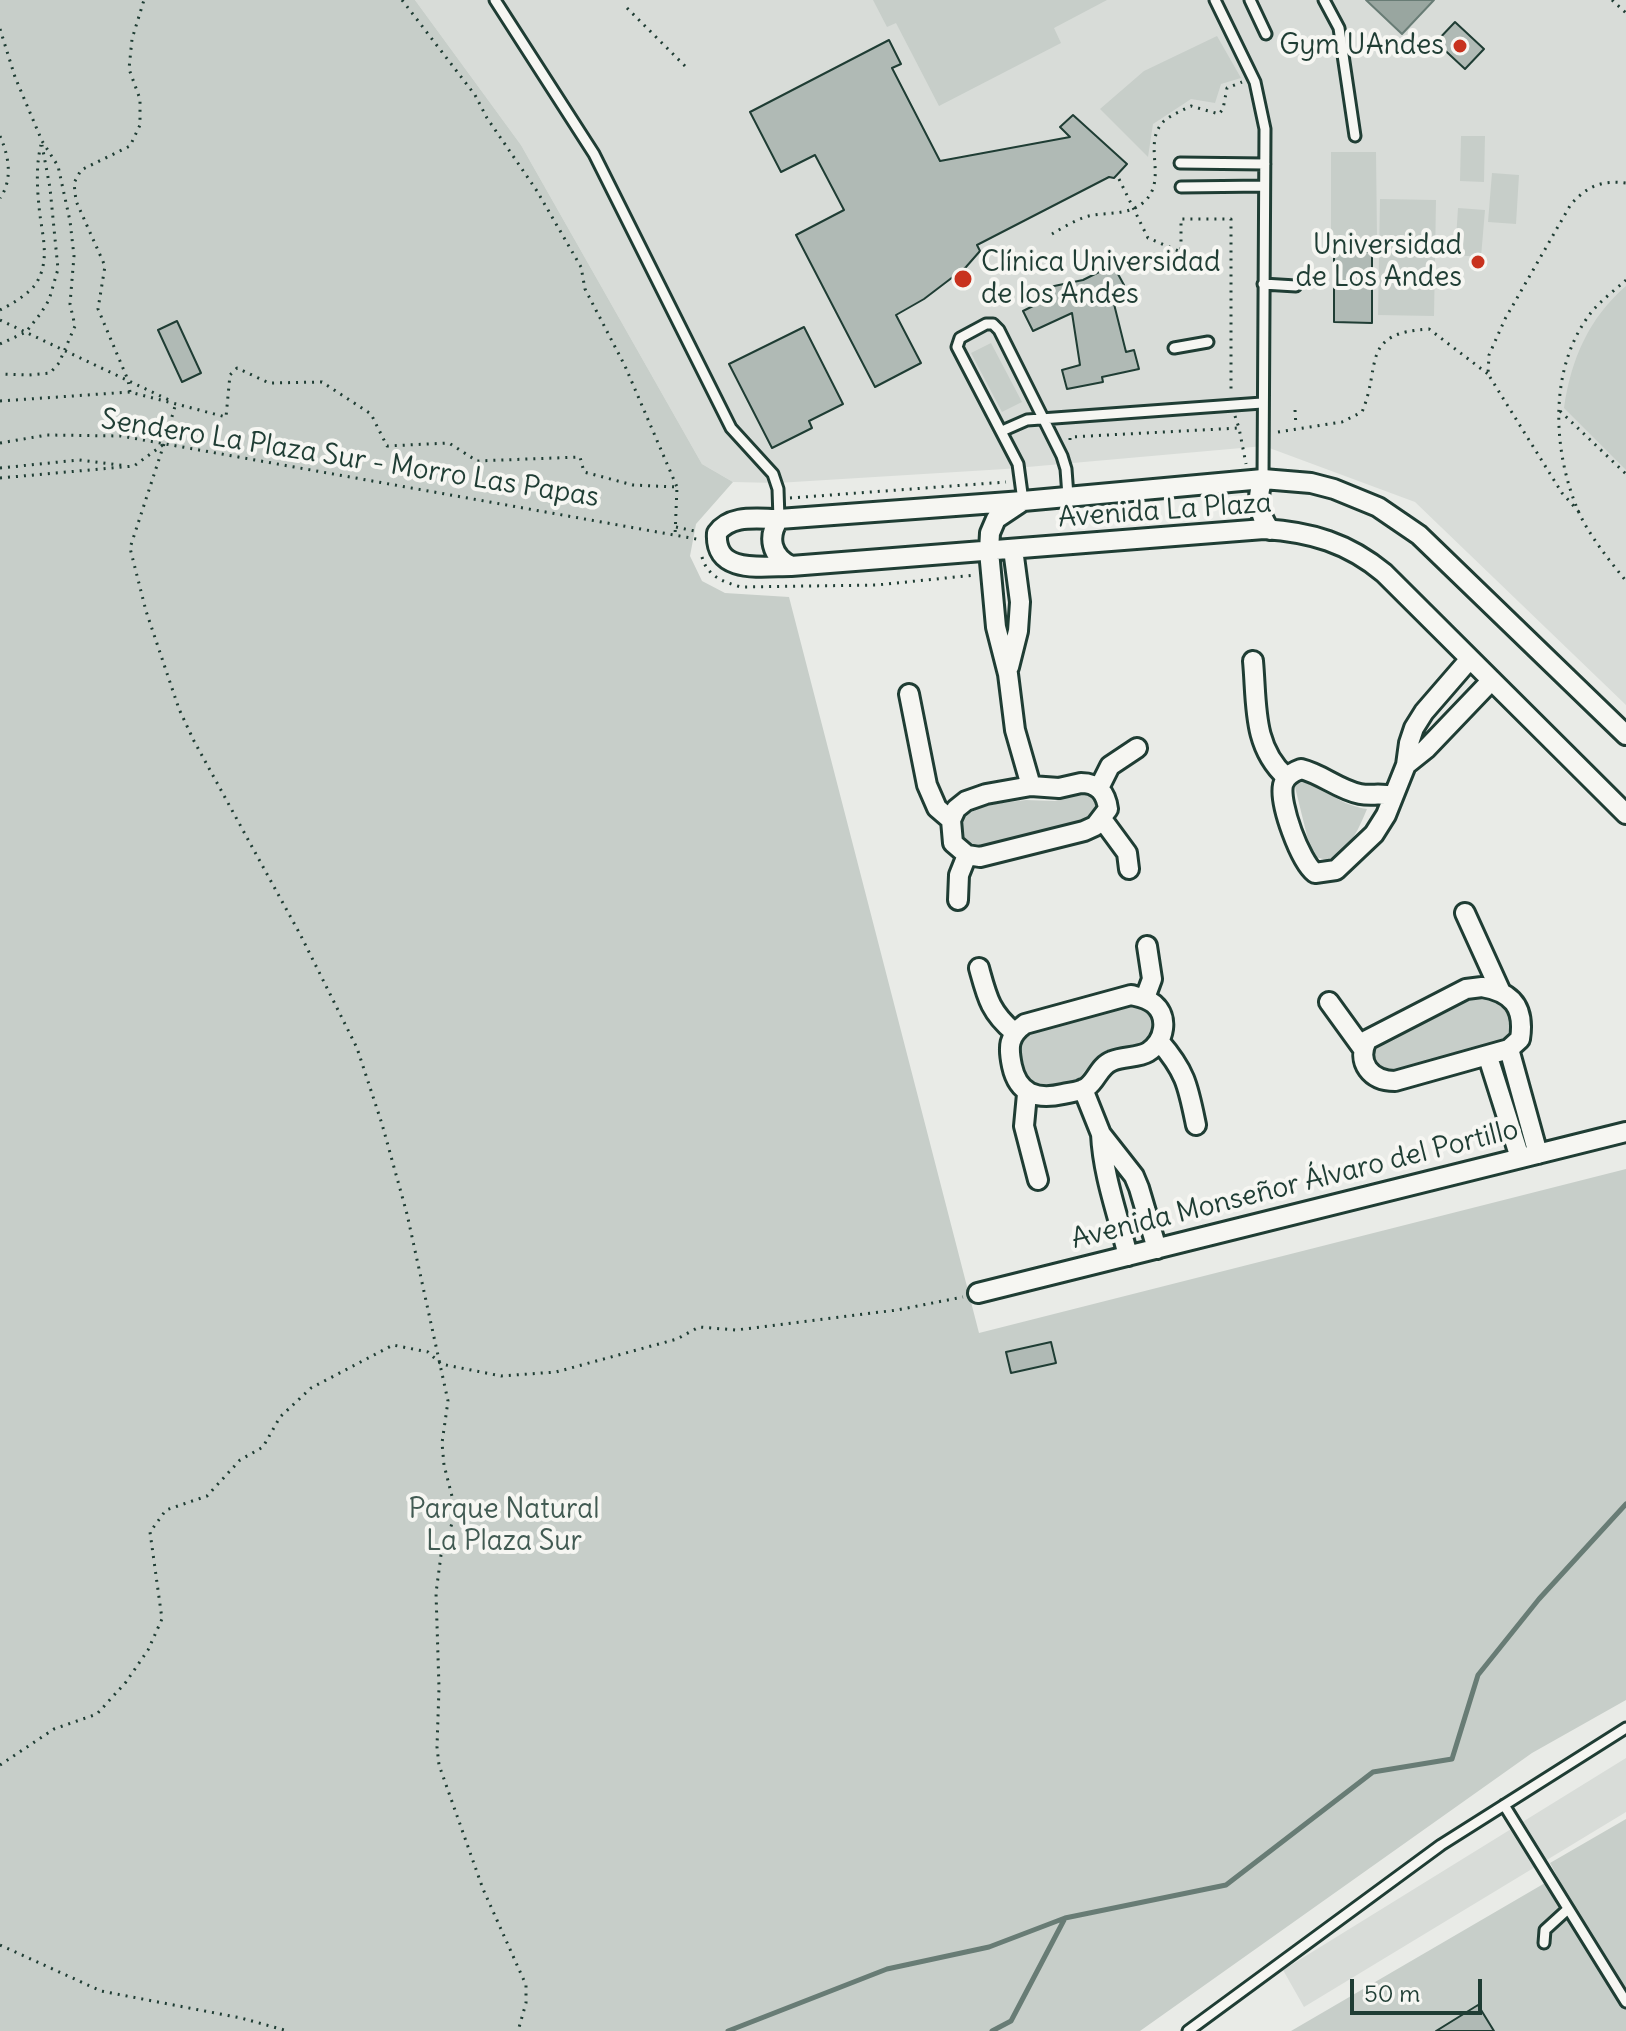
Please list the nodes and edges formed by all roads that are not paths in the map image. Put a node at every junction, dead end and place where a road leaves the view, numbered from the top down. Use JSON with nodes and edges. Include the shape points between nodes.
{"nodes":[{"id":1,"x":495,"y":0,"type":"edge"},
{"id":2,"x":1215,"y":0,"type":"edge"},
{"id":3,"x":1250,"y":0,"type":"edge"},
{"id":4,"x":1324,"y":0,"type":"edge"},
{"id":5,"x":1266,"y":34,"type":"dead end"},
{"id":6,"x":1355,"y":136,"type":"dead end"},
{"id":7,"x":1180,"y":163,"type":"dead end"},
{"id":8,"x":1265,"y":164,"type":"junction"},
{"id":9,"x":1264,"y":186,"type":"junction"},
{"id":10,"x":1181,"y":187,"type":"dead end"},
{"id":11,"x":1263,"y":284,"type":"junction"},
{"id":12,"x":1296,"y":286,"type":"dead end"},
{"id":13,"x":1208,"y":342,"type":"dead end"},
{"id":14,"x":1174,"y":348,"type":"dead end"},
{"id":15,"x":1262,"y":403,"type":"junction"},
{"id":16,"x":1043,"y":418,"type":"junction"},
{"id":17,"x":1002,"y":431,"type":"junction"},
{"id":18,"x":1263,"y":479,"type":"junction"},
{"id":19,"x":1068,"y":496,"type":"junction"},
{"id":20,"x":1023,"y":501,"type":"junction"},
{"id":21,"x":779,"y":519,"type":"junction"},
{"id":22,"x":1270,"y":530,"type":"junction"},
{"id":23,"x":1013,"y":549,"type":"junction"},
{"id":24,"x":989,"y":551,"type":"junction"},
{"id":25,"x":791,"y":566,"type":"junction"},
{"id":26,"x":1469,"y":660,"type":"junction"},
{"id":27,"x":1253,"y":661,"type":"dead end"},
{"id":28,"x":1008,"y":674,"type":"junction"},
{"id":29,"x":1491,"y":681,"type":"junction"},
{"id":30,"x":909,"y":694,"type":"dead end"},
{"id":31,"x":1626,"y":735,"type":"edge"},
{"id":32,"x":1137,"y":748,"type":"dead end"},
{"id":33,"x":1406,"y":765,"type":"junction"},
{"id":34,"x":1286,"y":777,"type":"junction"},
{"id":35,"x":1031,"y":786,"type":"junction"},
{"id":36,"x":1099,"y":788,"type":"junction"},
{"id":37,"x":1392,"y":796,"type":"junction"},
{"id":38,"x":1626,"y":814,"type":"edge"},
{"id":39,"x":1102,"y":819,"type":"junction"},
{"id":40,"x":951,"y":820,"type":"junction"},
{"id":41,"x":967,"y":855,"type":"junction"},
{"id":42,"x":1129,"y":869,"type":"dead end"},
{"id":43,"x":958,"y":900,"type":"dead end"},
{"id":44,"x":1465,"y":913,"type":"dead end"},
{"id":45,"x":1147,"y":946,"type":"dead end"},
{"id":46,"x":979,"y":968,"type":"dead end"},
{"id":47,"x":1500,"y":990,"type":"junction"},
{"id":48,"x":1145,"y":998,"type":"junction"},
{"id":49,"x":1329,"y":1002,"type":"dead end"},
{"id":50,"x":1014,"y":1032,"type":"junction"},
{"id":51,"x":1159,"y":1041,"type":"junction"},
{"id":52,"x":1363,"y":1049,"type":"junction"},
{"id":53,"x":1509,"y":1049,"type":"junction"},
{"id":54,"x":1488,"y":1057,"type":"junction"},
{"id":55,"x":1083,"y":1089,"type":"junction"},
{"id":56,"x":1027,"y":1094,"type":"junction"},
{"id":57,"x":1196,"y":1125,"type":"dead end"},
{"id":58,"x":1626,"y":1132,"type":"edge"},
{"id":59,"x":1101,"y":1134,"type":"junction"},
{"id":60,"x":1538,"y":1154,"type":"junction"},
{"id":61,"x":1520,"y":1158,"type":"junction"},
{"id":62,"x":1038,"y":1180,"type":"dead end"},
{"id":63,"x":1157,"y":1249,"type":"junction"},
{"id":64,"x":1128,"y":1256,"type":"junction"},
{"id":65,"x":978,"y":1293,"type":"road end"},
{"id":66,"x":1626,"y":1728,"type":"edge"},
{"id":67,"x":1504,"y":1805,"type":"junction"},
{"id":68,"x":1568,"y":1909,"type":"junction"},
{"id":69,"x":1544,"y":1943,"type":"dead end"},
{"id":70,"x":1626,"y":2002,"type":"edge"},
{"id":71,"x":1188,"y":2031,"type":"edge"}],
"edges":[{"from":1,"to":21,"type":"lane","via":[[594,154],[727,421],[773,474]]},
{"from":2,"to":8,"type":"lane","via":[[1253,77],[1265,129]]},
{"from":3,"to":5,"type":"lane"},
{"from":4,"to":6,"type":"lane","via":[[1339,28]]},
{"from":7,"to":8,"type":"lane"},
{"from":8,"to":9,"type":"lane"},
{"from":9,"to":10,"type":"lane"},
{"from":9,"to":11,"type":"lane"},
{"from":11,"to":12,"type":"lane"},
{"from":11,"to":15,"type":"lane"},
{"from":13,"to":14,"type":"lane"},
{"from":15,"to":16,"type":"lane"},
{"from":15,"to":18,"type":"lane"},
{"from":16,"to":17,"type":"lane"},
{"from":16,"to":17,"type":"lane","via":[[999,330],[986,324],[960,338],[957,347]]},
{"from":16,"to":19,"type":"lane","via":[[1064,462]]},
{"from":17,"to":20,"type":"lane","via":[[1018,464]]},
{"from":18,"to":19,"type":"street","name":"Avenida La Plaza"},
{"from":18,"to":22,"type":"street","via":[[1258,500]]},
{"from":18,"to":31,"type":"street","name":"Avenida La Plaza","via":[[1334,489],[1399,520]]},
{"from":19,"to":20,"type":"street","name":"Avenida La Plaza"},
{"from":20,"to":21,"type":"street","name":"Avenida La Plaza"},
{"from":20,"to":24,"type":"street","via":[[996,519]]},
{"from":21,"to":25,"type":"street","via":[[772,546]]},
{"from":21,"to":25,"type":"street","name":"Avenida La Plaza","via":[[729,522],[717,533],[717,546],[739,565]]},
{"from":22,"to":23,"type":"street","name":"Avenida La Plaza"},
{"from":22,"to":26,"type":"street","name":"Avenida La Plaza","via":[[1318,536],[1369,560]]},
{"from":23,"to":24,"type":"street","name":"Avenida La Plaza"},
{"from":23,"to":28,"type":"street","via":[[1020,602]]},
{"from":24,"to":25,"type":"street","name":"Avenida La Plaza"},
{"from":24,"to":28,"type":"street","via":[[996,627]]},
{"from":26,"to":29,"type":"street","name":"Avenida La Plaza"},
{"from":26,"to":33,"type":"street","via":[[1414,728]]},
{"from":27,"to":34,"type":"street","via":[[1260,738],[1267,756]]},
{"from":28,"to":35,"type":"street","via":[[1015,730]]},
{"from":29,"to":33,"type":"street"},
{"from":29,"to":38,"type":"street","name":"Avenida La Plaza"},
{"from":30,"to":40,"type":"street","via":[[927,785],[937,808]]},
{"from":32,"to":36,"type":"street","via":[[1110,766]]},
{"from":33,"to":37,"type":"street"},
{"from":34,"to":37,"type":"street","via":[[1301,769],[1358,794]]},
{"from":34,"to":37,"type":"street","via":[[1283,795],[1295,842],[1315,873],[1336,870],[1352,857],[1374,834]]},
{"from":35,"to":36,"type":"street","via":[[1091,783]]},
{"from":35,"to":40,"type":"street","via":[[966,801]]},
{"from":36,"to":39,"type":"street","via":[[1107,798]]},
{"from":39,"to":41,"type":"street","via":[[1084,831],[980,857]]},
{"from":39,"to":42,"type":"street","via":[[1127,853]]},
{"from":40,"to":41,"type":"street","via":[[953,843]]},
{"from":41,"to":43,"type":"street"},
{"from":44,"to":47,"type":"street"},
{"from":45,"to":48,"type":"street","via":[[1152,979]]},
{"from":46,"to":50,"type":"street","via":[[995,1015]]},
{"from":47,"to":52,"type":"street","via":[[1466,989],[1377,1033]]},
{"from":47,"to":53,"type":"street","via":[[1521,1015],[1520,1039]]},
{"from":48,"to":50,"type":"street","via":[[1131,995],[1025,1024]]},
{"from":48,"to":51,"type":"street","via":[[1161,1013],[1164,1030]]},
{"from":49,"to":52,"type":"street"},
{"from":50,"to":56,"type":"street","via":[[1008,1047],[1011,1062]]},
{"from":51,"to":55,"type":"street","via":[[1149,1052],[1111,1061]]},
{"from":51,"to":57,"type":"street","via":[[1187,1079]]},
{"from":52,"to":54,"type":"street","via":[[1372,1076],[1383,1081]]},
{"from":53,"to":54,"type":"street"},
{"from":53,"to":60,"type":"street"},
{"from":54,"to":61,"type":"street"},
{"from":55,"to":56,"type":"street","via":[[1049,1097]]},
{"from":55,"to":59,"type":"street"},
{"from":56,"to":62,"type":"street","via":[[1024,1126]]},
{"from":58,"to":60,"type":"street","name":"Avenida Monseñor Álvaro del Portillo"},
{"from":59,"to":63,"type":"street","via":[[1134,1176]]},
{"from":59,"to":64,"type":"street","via":[[1108,1188]]},
{"from":60,"to":61,"type":"street","name":"Avenida Monseñor Álvaro del Portillo"},
{"from":61,"to":63,"type":"street","name":"Avenida Monseñor Álvaro del Portillo"},
{"from":63,"to":64,"type":"street","name":"Avenida Monseñor Álvaro del Portillo"},
{"from":64,"to":65,"type":"street","name":"Avenida Monseñor Álvaro del Portillo"},
{"from":66,"to":67,"type":"lane"},
{"from":67,"to":68,"type":"lane"},
{"from":67,"to":71,"type":"lane","via":[[1441,1845]]},
{"from":68,"to":69,"type":"lane","via":[[1545,1930]]},
{"from":68,"to":70,"type":"lane"}]}
